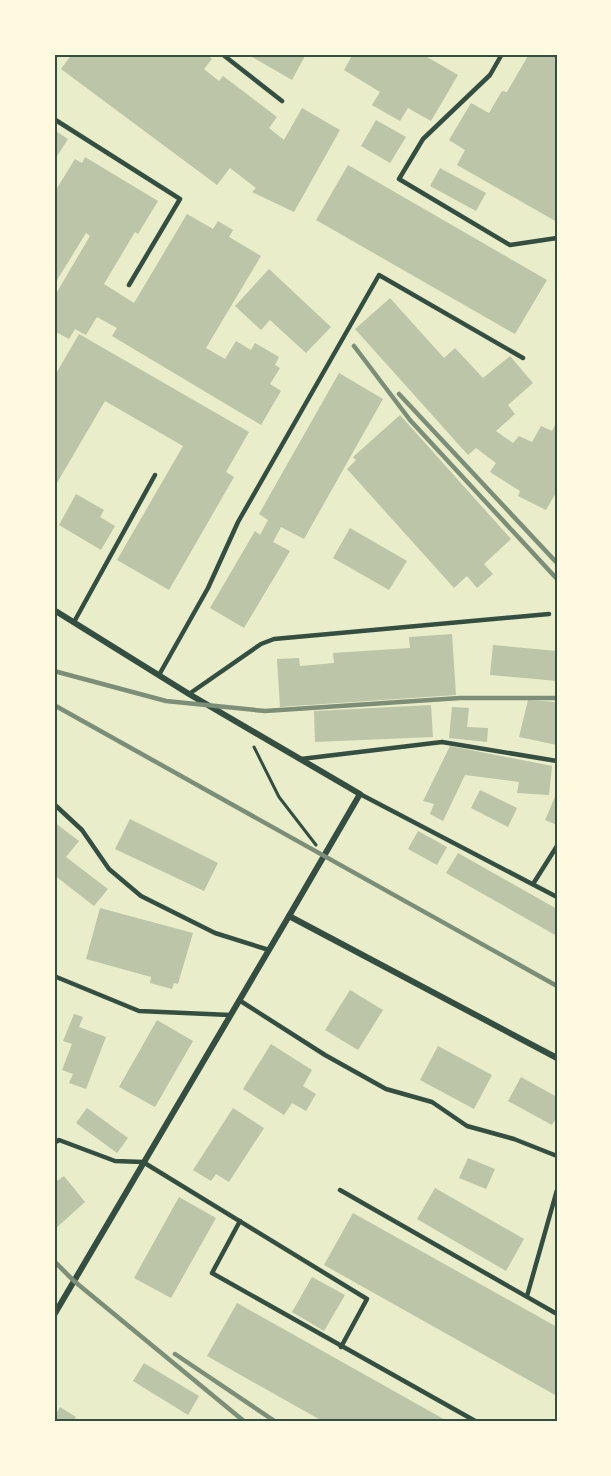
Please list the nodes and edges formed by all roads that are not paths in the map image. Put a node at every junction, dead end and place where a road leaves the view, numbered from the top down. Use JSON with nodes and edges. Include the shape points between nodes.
{"nodes":[{"id":1,"x":222,"y":54,"type":"edge"},
{"id":2,"x":502,"y":54,"type":"edge"},
{"id":3,"x":282,"y":101,"type":"dead end"},
{"id":4,"x":54,"y":119,"type":"edge"},
{"id":5,"x":557,"y":238,"type":"edge"},
{"id":6,"x":129,"y":285,"type":"dead end"},
{"id":7,"x":523,"y":358,"type":"dead end"},
{"id":8,"x":155,"y":474,"type":"dead end"},
{"id":9,"x":54,"y":610,"type":"edge"},
{"id":10,"x":549,"y":614,"type":"dead end"},
{"id":11,"x":74,"y":622,"type":"junction"},
{"id":12,"x":159,"y":675,"type":"junction"},
{"id":13,"x":189,"y":694,"type":"junction"},
{"id":14,"x":301,"y":759,"type":"junction"},
{"id":15,"x":557,"y":761,"type":"edge"},
{"id":16,"x":360,"y":794,"type":"junction"},
{"id":17,"x":54,"y":804,"type":"edge"},
{"id":18,"x":557,"y":846,"type":"edge"},
{"id":19,"x":533,"y":884,"type":"junction"},
{"id":20,"x":557,"y":897,"type":"edge"},
{"id":21,"x":289,"y":916,"type":"junction"},
{"id":22,"x":269,"y":950,"type":"junction"},
{"id":23,"x":54,"y":976,"type":"edge"},
{"id":24,"x":239,"y":1000,"type":"junction"},
{"id":25,"x":230,"y":1015,"type":"junction"},
{"id":26,"x":557,"y":1058,"type":"edge"},
{"id":27,"x":54,"y":1143,"type":"edge"},
{"id":28,"x":557,"y":1156,"type":"edge"},
{"id":29,"x":144,"y":1162,"type":"junction"},
{"id":30,"x":340,"y":1190,"type":"dead end"},
{"id":31,"x":557,"y":1190,"type":"edge"},
{"id":32,"x":240,"y":1221,"type":"junction"},
{"id":33,"x":527,"y":1296,"type":"junction"},
{"id":34,"x":557,"y":1314,"type":"edge"},
{"id":35,"x":54,"y":1315,"type":"edge"},
{"id":36,"x":341,"y":1347,"type":"junction"},
{"id":37,"x":477,"y":1422,"type":"edge"}],
"edges":[{"from":1,"to":3,"type":"lane"},
{"from":2,"to":5,"type":"lane","via":[[490,75],[423,139],[399,179],[510,245]]},
{"from":4,"to":6,"type":"lane","via":[[180,200]]},
{"from":7,"to":12,"type":"lane","via":[[379,276],[238,522],[208,588]]},
{"from":8,"to":11,"type":"lane"},
{"from":9,"to":11,"type":"street"},
{"from":10,"to":13,"type":"lane","via":[[274,639]]},
{"from":11,"to":12,"type":"street"},
{"from":12,"to":13,"type":"street"},
{"from":13,"to":14,"type":"street"},
{"from":14,"to":15,"type":"lane","via":[[442,742]]},
{"from":14,"to":16,"type":"street"},
{"from":16,"to":19,"type":"lane"},
{"from":16,"to":21,"type":"street"},
{"from":17,"to":22,"type":"lane","via":[[82,830],[110,869],[141,896],[215,933]]},
{"from":18,"to":19,"type":"lane"},
{"from":19,"to":20,"type":"lane"},
{"from":21,"to":22,"type":"street"},
{"from":21,"to":26,"type":"street"},
{"from":22,"to":24,"type":"street"},
{"from":23,"to":25,"type":"lane","via":[[139,1011]]},
{"from":24,"to":25,"type":"street"},
{"from":24,"to":28,"type":"lane","via":[[386,1089],[432,1102],[466,1126]]},
{"from":25,"to":29,"type":"street"},
{"from":27,"to":29,"type":"lane","via":[[59,1140],[116,1161]]},
{"from":29,"to":32,"type":"lane"},
{"from":29,"to":35,"type":"street"},
{"from":30,"to":33,"type":"lane"},
{"from":31,"to":33,"type":"lane"},
{"from":32,"to":36,"type":"lane","via":[[367,1299]]},
{"from":32,"to":36,"type":"lane","via":[[212,1273]]},
{"from":33,"to":34,"type":"lane"},
{"from":36,"to":37,"type":"lane"}]}
